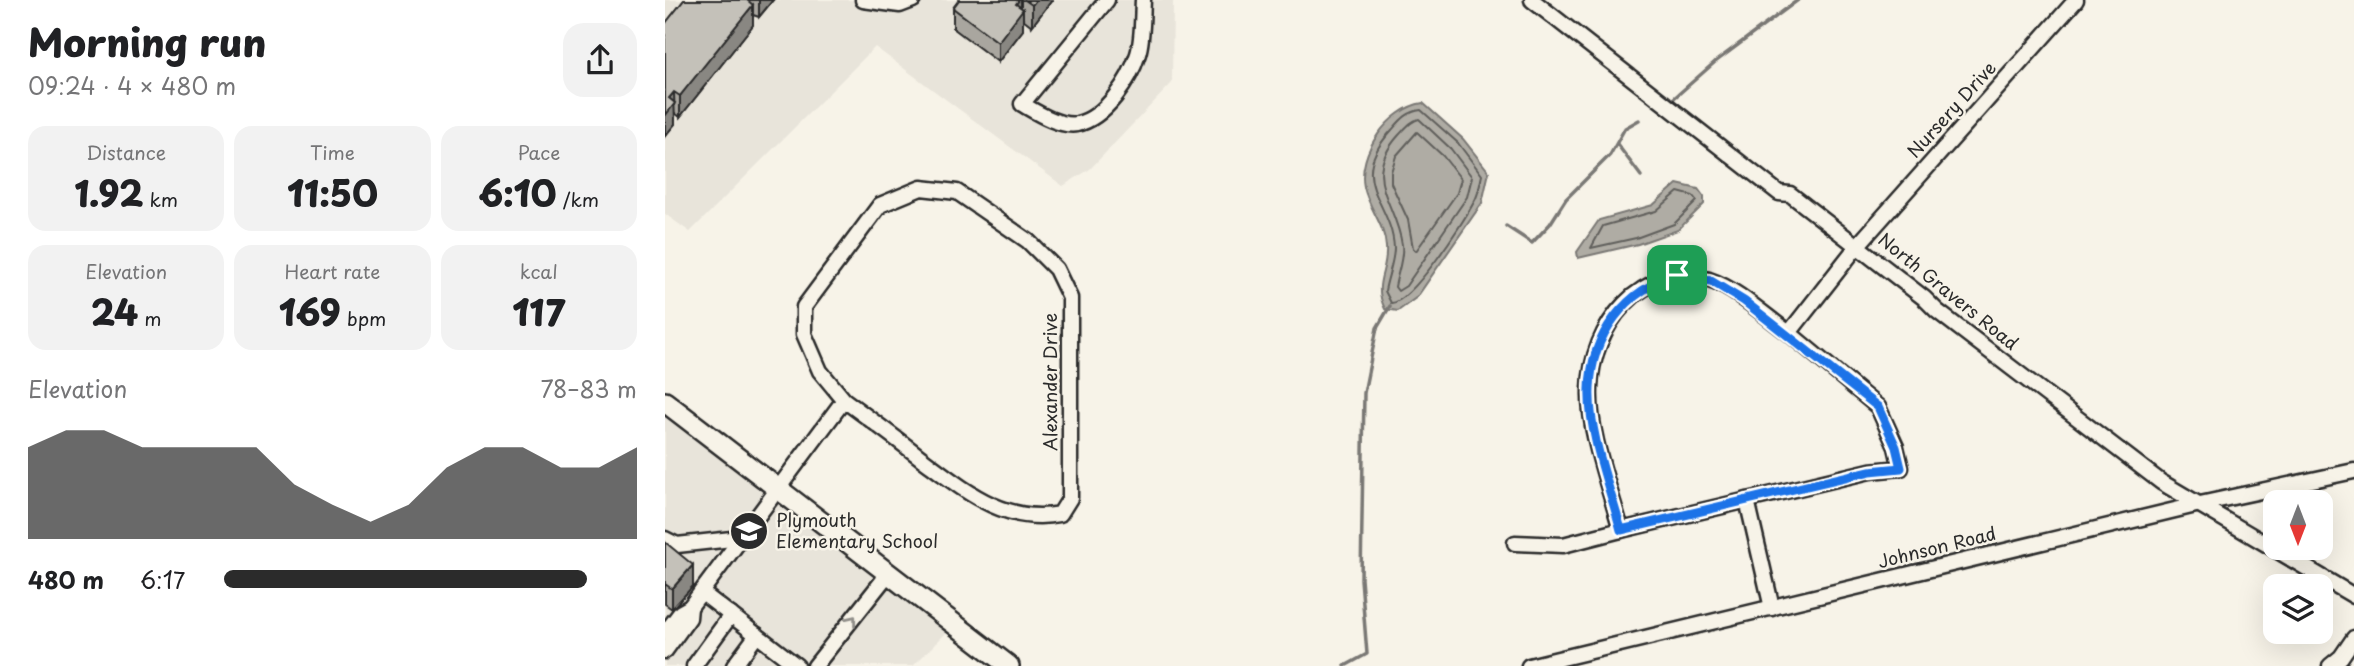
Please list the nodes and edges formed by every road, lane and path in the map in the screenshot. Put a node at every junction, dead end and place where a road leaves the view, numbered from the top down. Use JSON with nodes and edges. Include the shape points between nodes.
{"nodes":[{"id":1,"x":863,"y":0,"type":"edge"},
{"id":2,"x":913,"y":0,"type":"edge"},
{"id":3,"x":1107,"y":0,"type":"edge"},
{"id":4,"x":1143,"y":0,"type":"edge"},
{"id":5,"x":1532,"y":0,"type":"edge"},
{"id":6,"x":2075,"y":0,"type":"edge"},
{"id":7,"x":1858,"y":246,"type":"junction"},
{"id":8,"x":1789,"y":333,"type":"junction"},
{"id":9,"x":844,"y":400,"type":"junction"},
{"id":10,"x":665,"y":402,"type":"edge"},
{"id":11,"x":2354,"y":471,"type":"edge"},
{"id":12,"x":777,"y":488,"type":"junction"},
{"id":13,"x":1747,"y":500,"type":"junction"},
{"id":14,"x":2200,"y":505,"type":"junction"},
{"id":15,"x":1621,"y":530,"type":"junction"},
{"id":16,"x":741,"y":538,"type":"junction"},
{"id":17,"x":665,"y":539,"type":"edge"},
{"id":18,"x":1515,"y":543,"type":"dead end"},
{"id":19,"x":888,"y":574,"type":"junction"},
{"id":20,"x":701,"y":592,"type":"junction"},
{"id":21,"x":2354,"y":596,"type":"edge"},
{"id":22,"x":690,"y":607,"type":"junction"},
{"id":23,"x":1772,"y":608,"type":"junction"},
{"id":24,"x":731,"y":615,"type":"junction"},
{"id":25,"x":665,"y":633,"type":"edge"},
{"id":26,"x":757,"y":635,"type":"junction"},
{"id":27,"x":2354,"y":638,"type":"edge"},
{"id":28,"x":665,"y":651,"type":"edge"},
{"id":29,"x":781,"y":661,"type":"edge"},
{"id":30,"x":694,"y":666,"type":"edge"},
{"id":31,"x":734,"y":666,"type":"edge"},
{"id":32,"x":797,"y":666,"type":"edge"},
{"id":33,"x":815,"y":666,"type":"edge"},
{"id":34,"x":1009,"y":666,"type":"edge"},
{"id":35,"x":1529,"y":666,"type":"edge"},
{"id":36,"x":2330,"y":666,"type":"edge"}],
"edges":[{"from":1,"to":2,"type":"street","via":[[900,5]]},
{"from":3,"to":4,"type":"street","via":[[1022,104],[1043,117],[1074,125],[1093,118],[1127,82],[1139,51]]},
{"from":5,"to":7,"type":"street","name":"North Gravers Road","via":[[1779,193],[1790,194]]},
{"from":6,"to":7,"type":"street","name":"Nursery Drive"},
{"from":7,"to":8,"type":"street","name":"Nursery Drive"},
{"from":7,"to":14,"type":"street","name":"North Gravers Road","via":[[2151,474]]},
{"from":8,"to":13,"type":"street","via":[[1878,407],[1901,468]]},
{"from":8,"to":15,"type":"street","via":[[1711,281],[1677,275],[1653,281],[1621,307],[1599,342],[1590,389],[1595,430]]},
{"from":9,"to":9,"type":"street","name":"Alexander Drive","via":[[977,499],[1014,514],[1060,514],[1070,498],[1070,298],[1056,269],[1028,240],[957,192],[921,188],[880,205],[804,307],[804,334],[820,371]]},
{"from":9,"to":12,"type":"street"},
{"from":10,"to":12,"type":"main road"},
{"from":11,"to":14,"type":"street","name":"Johnson Road"},
{"from":12,"to":16,"type":"street"},
{"from":12,"to":19,"type":"main road"},
{"from":13,"to":15,"type":"street"},
{"from":13,"to":23,"type":"street"},
{"from":14,"to":21,"type":"street","name":"North Gravers Road"},
{"from":14,"to":23,"type":"street","name":"Johnson Road"},
{"from":15,"to":18,"type":"street","via":[[1563,545]]},
{"from":16,"to":17,"type":"street","via":[[677,545]]},
{"from":16,"to":20,"type":"street"},
{"from":33,"to":19,"type":"street","one_way":true},
{"from":19,"to":34,"type":"main road"},
{"from":20,"to":22,"type":"street"},
{"from":20,"to":24,"type":"street"},
{"from":22,"to":25,"type":"street"},
{"from":22,"to":28,"type":"street","via":[[689,618]]},
{"from":23,"to":35,"type":"street","name":"Johnson Road"},
{"from":24,"to":26,"type":"street"},
{"from":24,"to":30,"type":"street"},
{"from":26,"to":29,"type":"street"},
{"from":26,"to":31,"type":"street"},
{"from":27,"to":36,"type":"street"},
{"from":29,"to":32,"type":"street"}]}
